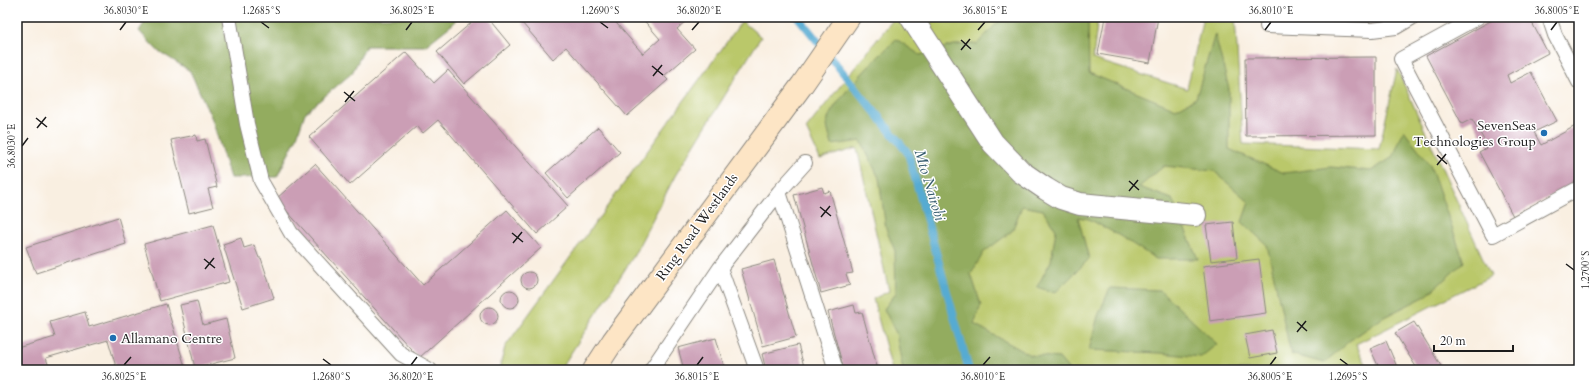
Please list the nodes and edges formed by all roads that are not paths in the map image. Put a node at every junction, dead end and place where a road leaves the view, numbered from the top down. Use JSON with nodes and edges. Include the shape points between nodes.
{"nodes":[{"id":1,"x":229,"y":17,"type":"edge"},
{"id":2,"x":849,"y":17,"type":"edge"},
{"id":3,"x":911,"y":17,"type":"edge"},
{"id":4,"x":1413,"y":17,"type":"edge"},
{"id":5,"x":1478,"y":17,"type":"edge"},
{"id":6,"x":1549,"y":17,"type":"edge"},
{"id":7,"x":1267,"y":26,"type":"dead end"},
{"id":8,"x":1579,"y":82,"type":"edge"},
{"id":9,"x":805,"y":163,"type":"dead end"},
{"id":10,"x":1579,"y":188,"type":"edge"},
{"id":11,"x":779,"y":192,"type":"junction"},
{"id":12,"x":1195,"y":215,"type":"dead end"},
{"id":13,"x":720,"y":268,"type":"junction"},
{"id":14,"x":662,"y":355,"type":"junction"},
{"id":15,"x":430,"y":370,"type":"edge"},
{"id":16,"x":594,"y":370,"type":"edge"},
{"id":17,"x":651,"y":370,"type":"edge"},
{"id":18,"x":666,"y":370,"type":"edge"},
{"id":19,"x":757,"y":370,"type":"edge"},
{"id":20,"x":836,"y":370,"type":"edge"}],
"edges":[{"from":1,"to":15,"type":"lane","via":[[247,124],[261,181],[296,239],[401,354]]},
{"from":2,"to":16,"type":"main road","name":"Ring Road Westlands"},
{"from":3,"to":12,"type":"street","via":[[993,143],[1021,172],[1061,198],[1080,204]]},
{"from":4,"to":7,"type":"lane","via":[[1396,27],[1372,30]]},
{"from":5,"to":10,"type":"lane","via":[[1400,59],[1493,235]]},
{"from":6,"to":8,"type":"lane"},
{"from":9,"to":11,"type":"lane"},
{"from":11,"to":13,"type":"lane"},
{"from":11,"to":20,"type":"lane"},
{"from":13,"to":14,"type":"lane"},
{"from":13,"to":19,"type":"lane"},
{"from":14,"to":17,"type":"lane"},
{"from":14,"to":18,"type":"lane"}]}
